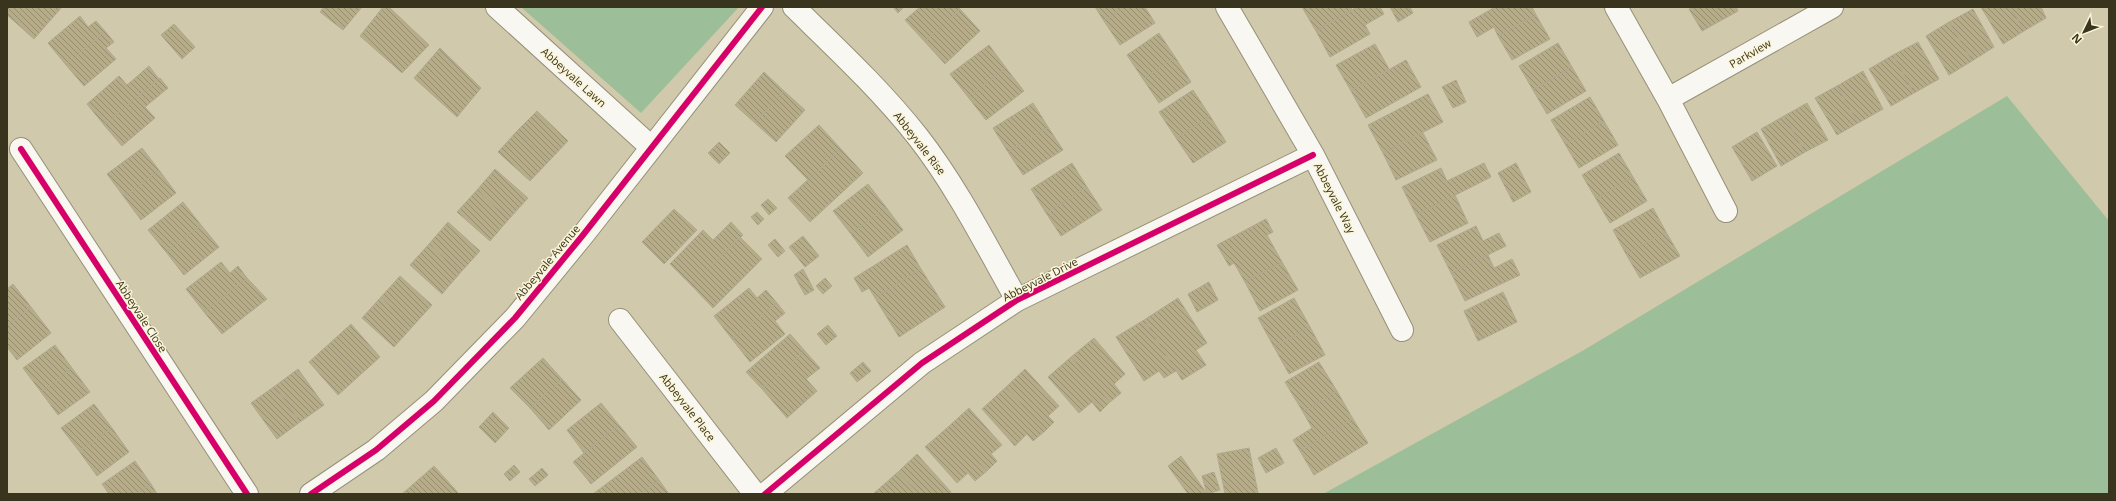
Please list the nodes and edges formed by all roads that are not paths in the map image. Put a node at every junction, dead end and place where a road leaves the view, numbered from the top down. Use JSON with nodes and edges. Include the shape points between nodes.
{"nodes":[{"id":1,"x":497,"y":7,"type":"edge"},
{"id":2,"x":762,"y":7,"type":"edge"},
{"id":3,"x":794,"y":7,"type":"edge"},
{"id":4,"x":1227,"y":7,"type":"edge"},
{"id":5,"x":1616,"y":7,"type":"edge"},
{"id":6,"x":1832,"y":7,"type":"edge"},
{"id":7,"x":1668,"y":99,"type":"junction"},
{"id":8,"x":651,"y":148,"type":"junction"},
{"id":9,"x":21,"y":149,"type":"dead end"},
{"id":10,"x":1313,"y":154,"type":"junction"},
{"id":11,"x":1726,"y":211,"type":"dead end"},
{"id":12,"x":1017,"y":300,"type":"junction"},
{"id":13,"x":620,"y":320,"type":"dead end"},
{"id":14,"x":1402,"y":330,"type":"dead end"},
{"id":15,"x":247,"y":494,"type":"edge"},
{"id":16,"x":311,"y":494,"type":"edge"},
{"id":17,"x":756,"y":494,"type":"edge"},
{"id":18,"x":765,"y":494,"type":"edge"}],
"edges":[{"from":1,"to":8,"type":"street","name":"Abbeyvale Lawn"},
{"from":2,"to":8,"type":"street","name":"Abbeyvale Avenue"},
{"from":3,"to":12,"type":"street","name":"Abbeyvale Rise","via":[[875,87],[917,136],[948,180]]},
{"from":4,"to":10,"type":"street","name":"Abbeyvale Way"},
{"from":5,"to":7,"type":"street"},
{"from":6,"to":7,"type":"street","name":"Parkview"},
{"from":7,"to":11,"type":"street"},
{"from":8,"to":16,"type":"street","name":"Abbeyvale Avenue","via":[[583,236],[471,364],[434,401],[376,450]]},
{"from":9,"to":15,"type":"street","name":"Abbeyvale Close"},
{"from":10,"to":12,"type":"street","name":"Abbeyvale Drive"},
{"from":10,"to":14,"type":"street","name":"Abbeyvale Way"},
{"from":12,"to":18,"type":"street","name":"Abbeyvale Drive","via":[[922,363]]},
{"from":13,"to":17,"type":"street","name":"Abbeyvale Place"}]}
